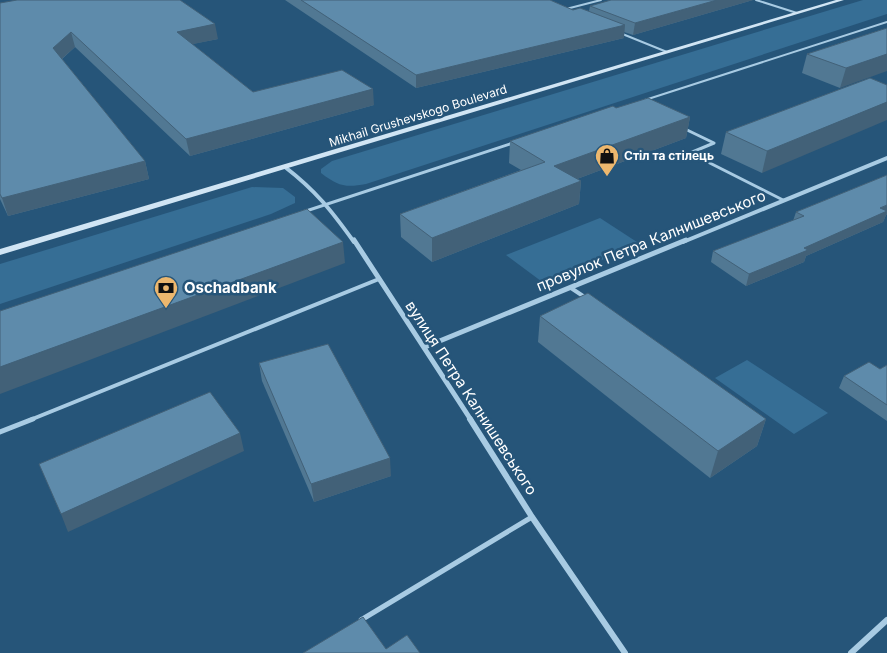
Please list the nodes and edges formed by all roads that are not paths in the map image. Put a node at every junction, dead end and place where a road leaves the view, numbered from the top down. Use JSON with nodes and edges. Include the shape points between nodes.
{"nodes":[{"id":1,"x":601,"y":0,"type":"edge"},
{"id":2,"x":756,"y":0,"type":"edge"},
{"id":3,"x":841,"y":0,"type":"edge"},
{"id":4,"x":572,"y":13,"type":"edge"},
{"id":5,"x":797,"y":13,"type":"junction"},
{"id":6,"x":887,"y":22,"type":"edge"},
{"id":7,"x":615,"y":31,"type":"edge"},
{"id":8,"x":666,"y":52,"type":"junction"},
{"id":9,"x":643,"y":101,"type":"edge"},
{"id":10,"x":677,"y":125,"type":"edge"},
{"id":11,"x":522,"y":140,"type":"edge"},
{"id":12,"x":887,"y":158,"type":"edge"},
{"id":13,"x":285,"y":167,"type":"junction"},
{"id":14,"x":783,"y":200,"type":"junction"},
{"id":15,"x":327,"y":204,"type":"junction"},
{"id":16,"x":299,"y":213,"type":"edge"},
{"id":17,"x":0,"y":252,"type":"edge"},
{"id":18,"x":379,"y":278,"type":"junction"},
{"id":19,"x":571,"y":288,"type":"junction"},
{"id":20,"x":594,"y":304,"type":"edge"},
{"id":21,"x":425,"y":346,"type":"junction"},
{"id":22,"x":0,"y":432,"type":"edge"},
{"id":23,"x":532,"y":518,"type":"junction"},
{"id":24,"x":887,"y":620,"type":"edge"},
{"id":25,"x":355,"y":623,"type":"edge"},
{"id":26,"x":625,"y":653,"type":"edge"},
{"id":27,"x":851,"y":653,"type":"edge"}],
"edges":[{"from":1,"to":4,"type":"lane","via":[[563,10]]},
{"from":2,"to":5,"type":"lane"},
{"from":3,"to":5,"type":"main road","name":"Mikhail Grushevskogo Boulevard"},
{"from":5,"to":8,"type":"main road","name":"Mikhail Grushevskogo Boulevard"},
{"from":6,"to":9,"type":"lane"},
{"from":7,"to":8,"type":"lane"},
{"from":8,"to":13,"type":"main road","name":"Mikhail Grushevskogo Boulevard"},
{"from":10,"to":14,"type":"lane","via":[[714,143],[690,153]]},
{"from":11,"to":15,"type":"lane"},
{"from":12,"to":14,"type":"street","name":"провулок Петра Калнишевського"},
{"from":13,"to":15,"type":"street","name":"вулиця Петра Калнишевського"},
{"from":13,"to":17,"type":"main road","name":"Mikhail Grushevskogo Boulevard"},
{"from":14,"to":19,"type":"street","name":"провулок Петра Калнишевського"},
{"from":15,"to":16,"type":"lane"},
{"from":15,"to":18,"type":"street","name":"вулиця Петра Калнишевського"},
{"from":18,"to":21,"type":"street","name":"вулиця Петра Калнишевського"},
{"from":18,"to":22,"type":"lane"},
{"from":19,"to":20,"type":"lane"},
{"from":19,"to":21,"type":"street","name":"провулок Петра Калнишевського"},
{"from":21,"to":23,"type":"street","name":"вулиця Петра Калнишевського"},
{"from":23,"to":25,"type":"lane"},
{"from":23,"to":26,"type":"street","name":"вулиця Петра Калнишевського"},
{"from":24,"to":27,"type":"street"}]}
